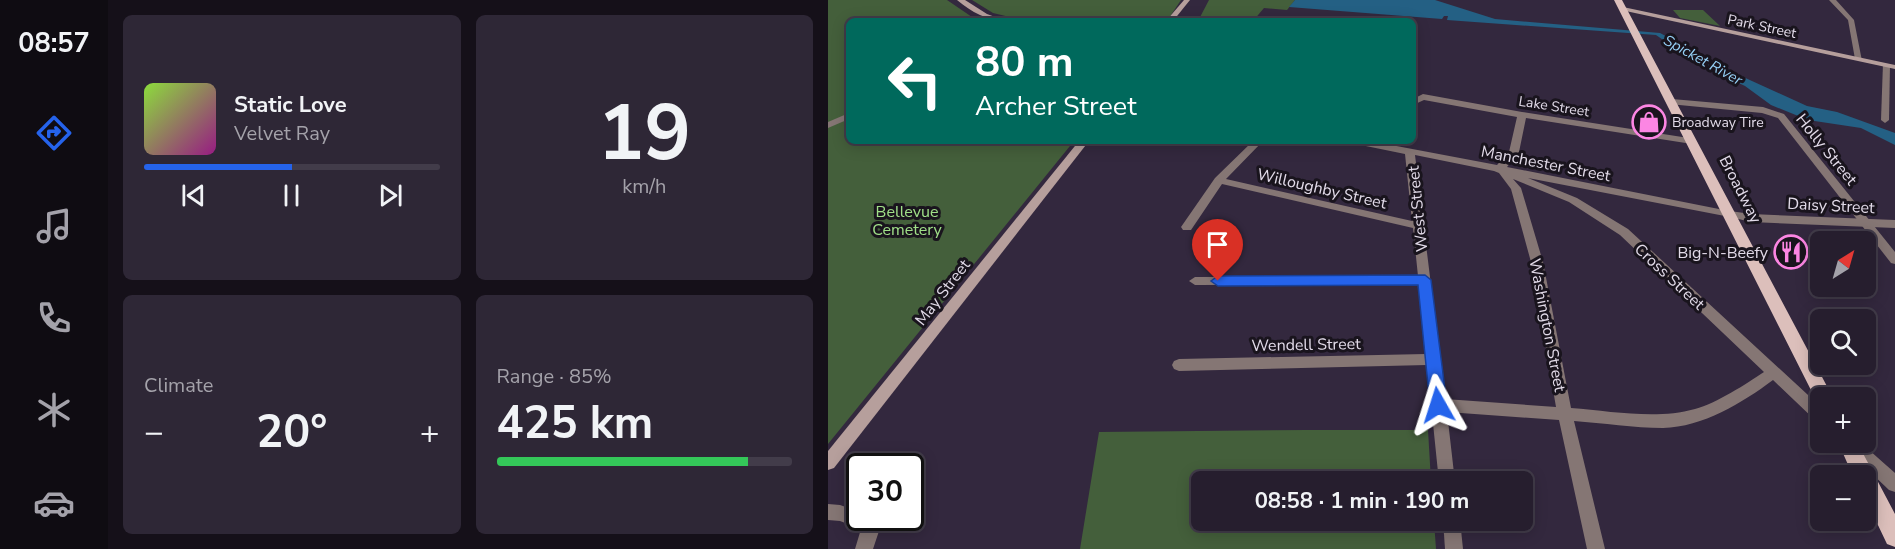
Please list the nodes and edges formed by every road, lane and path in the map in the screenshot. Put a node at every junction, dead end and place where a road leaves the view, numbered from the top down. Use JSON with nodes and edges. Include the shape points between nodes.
{"nodes":[{"id":1,"x":960,"y":0,"type":"edge"},
{"id":2,"x":1187,"y":0,"type":"edge"},
{"id":3,"x":1618,"y":0,"type":"edge"},
{"id":4,"x":1832,"y":0,"type":"edge"},
{"id":5,"x":1623,"y":9,"type":"junction"},
{"id":6,"x":994,"y":18,"type":"edge"},
{"id":7,"x":1172,"y":18,"type":"edge"},
{"id":8,"x":1859,"y":59,"type":"junction"},
{"id":9,"x":1890,"y":66,"type":"edge"},
{"id":10,"x":1416,"y":100,"type":"edge"},
{"id":11,"x":1672,"y":102,"type":"junction"},
{"id":12,"x":1522,"y":115,"type":"junction"},
{"id":13,"x":846,"y":117,"type":"edge"},
{"id":14,"x":1885,"y":120,"type":"dead end"},
{"id":15,"x":828,"y":125,"type":"edge"},
{"id":16,"x":1692,"y":141,"type":"junction"},
{"id":17,"x":1082,"y":144,"type":"edge"},
{"id":18,"x":1255,"y":144,"type":"edge"},
{"id":19,"x":1371,"y":144,"type":"edge"},
{"id":20,"x":1410,"y":152,"type":"junction"},
{"id":21,"x":1498,"y":169,"type":"junction"},
{"id":22,"x":1219,"y":180,"type":"junction"},
{"id":23,"x":1730,"y":214,"type":"junction"},
{"id":24,"x":1868,"y":224,"type":"junction"},
{"id":25,"x":1895,"y":224,"type":"edge"},
{"id":26,"x":1419,"y":226,"type":"junction"},
{"id":27,"x":1186,"y":227,"type":"dead end"},
{"id":28,"x":1895,"y":260,"type":"edge"},
{"id":29,"x":1425,"y":280,"type":"junction"},
{"id":30,"x":1195,"y":281,"type":"dead end"},
{"id":31,"x":1434,"y":359,"type":"junction"},
{"id":32,"x":1179,"y":365,"type":"dead end"},
{"id":33,"x":1773,"y":373,"type":"junction"},
{"id":34,"x":1818,"y":387,"type":"edge"},
{"id":35,"x":1438,"y":405,"type":"junction"},
{"id":36,"x":1810,"y":406,"type":"edge"},
{"id":37,"x":1564,"y":414,"type":"junction"},
{"id":38,"x":1860,"y":453,"type":"edge"},
{"id":39,"x":828,"y":464,"type":"edge"},
{"id":40,"x":1446,"y":471,"type":"edge"},
{"id":41,"x":1895,"y":484,"type":"edge"},
{"id":42,"x":1876,"y":499,"type":"edge"},
{"id":43,"x":828,"y":512,"type":"edge"},
{"id":44,"x":1452,"y":531,"type":"edge"},
{"id":45,"x":1895,"y":536,"type":"edge"},
{"id":46,"x":864,"y":549,"type":"edge"},
{"id":47,"x":1454,"y":549,"type":"edge"},
{"id":48,"x":1596,"y":549,"type":"edge"}],
"edges":[{"from":1,"to":6,"type":"main road"},
{"from":2,"to":7,"type":"main road"},
{"from":3,"to":5,"type":"main road","name":"Broadway"},
{"from":4,"to":8,"type":"street","via":[[1851,20]]},
{"from":5,"to":8,"type":"main road","name":"Park Street"},
{"from":5,"to":11,"type":"main road","name":"Broadway"},
{"from":8,"to":9,"type":"main road","name":"Park Street"},
{"from":9,"to":14,"type":"street"},
{"from":10,"to":12,"type":"street","name":"Lake Street","via":[[1423,97]]},
{"from":11,"to":16,"type":"main road","name":"Broadway"},
{"from":11,"to":24,"type":"street","name":"Holly Street","via":[[1763,110],[1781,116]]},
{"from":12,"to":16,"type":"street","name":"Lake Street"},
{"from":12,"to":21,"type":"street","via":[[1510,162]]},
{"from":13,"to":15,"type":"street"},
{"from":16,"to":23,"type":"main road","name":"Broadway"},
{"from":17,"to":39,"type":"main road","name":"May Street"},
{"from":18,"to":22,"type":"street"},
{"from":19,"to":20,"type":"street","name":"Manchester Street"},
{"from":20,"to":21,"type":"street","name":"Manchester Street"},
{"from":20,"to":26,"type":"street","name":"West Street"},
{"from":21,"to":23,"type":"street","name":"Manchester Street"},
{"from":21,"to":33,"type":"street","name":"Cross Street","via":[[1573,200],[1624,232]]},
{"from":21,"to":37,"type":"street","name":"Washington Street","via":[[1516,188],[1537,262]]},
{"from":22,"to":26,"type":"street","name":"Willoughby Street"},
{"from":22,"to":27,"type":"street"},
{"from":23,"to":24,"type":"street","name":"Daisy Street"},
{"from":23,"to":34,"type":"main road","name":"Broadway"},
{"from":24,"to":25,"type":"street","name":"Daisy Street"},
{"from":24,"to":28,"type":"street","name":"Holly Street"},
{"from":26,"to":29,"type":"street","name":"West Street"},
{"from":29,"to":30,"type":"street"},
{"from":29,"to":31,"type":"street","name":"West Street"},
{"from":31,"to":32,"type":"street","name":"Wendell Street"},
{"from":31,"to":35,"type":"street","name":"West Street"},
{"from":33,"to":36,"type":"street","name":"Cross Street"},
{"from":33,"to":37,"type":"street","via":[[1699,415],[1664,421]]},
{"from":35,"to":37,"type":"street"},
{"from":35,"to":40,"type":"street","name":"West Street"},
{"from":37,"to":48,"type":"street","name":"Washington Street"},
{"from":38,"to":41,"type":"street"},
{"from":42,"to":45,"type":"main road"},
{"from":43,"to":46,"type":"street","via":[[867,523],[870,531]]},
{"from":44,"to":47,"type":"street"}]}
